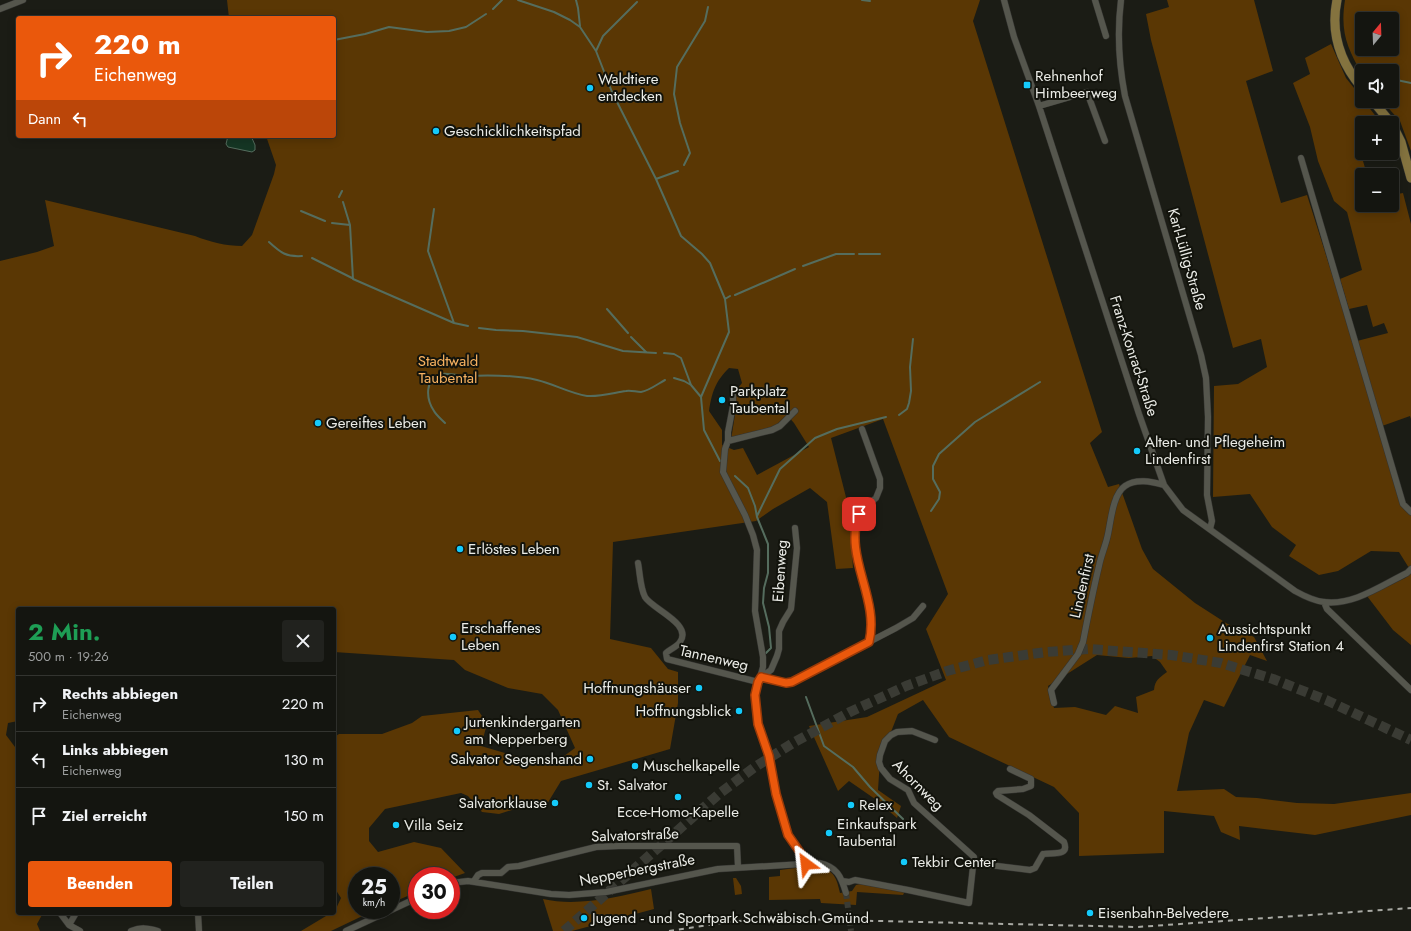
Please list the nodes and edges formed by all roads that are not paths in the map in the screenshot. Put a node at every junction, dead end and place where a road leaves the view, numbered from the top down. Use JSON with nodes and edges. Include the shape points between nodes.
{"nodes":[{"id":1,"x":23,"y":0,"type":"edge"},
{"id":2,"x":1004,"y":0,"type":"edge"},
{"id":3,"x":1095,"y":0,"type":"edge"},
{"id":4,"x":1121,"y":0,"type":"edge"},
{"id":5,"x":1337,"y":0,"type":"edge"},
{"id":6,"x":0,"y":9,"type":"edge"},
{"id":7,"x":1106,"y":36,"type":"dead end"},
{"id":8,"x":1355,"y":80,"type":"edge"},
{"id":9,"x":1039,"y":106,"type":"junction"},
{"id":10,"x":1379,"y":108,"type":"edge"},
{"id":11,"x":1385,"y":116,"type":"edge"},
{"id":12,"x":1399,"y":137,"type":"edge"},
{"id":13,"x":1105,"y":141,"type":"dead end"},
{"id":14,"x":1301,"y":158,"type":"dead end"},
{"id":15,"x":1411,"y":178,"type":"edge"},
{"id":16,"x":733,"y":393,"type":"dead end"},
{"id":17,"x":795,"y":411,"type":"dead end"},
{"id":18,"x":862,"y":430,"type":"dead end"},
{"id":19,"x":728,"y":441,"type":"junction"},
{"id":20,"x":1164,"y":485,"type":"junction"},
{"id":21,"x":1411,"y":512,"type":"edge"},
{"id":22,"x":795,"y":528,"type":"dead end"},
{"id":23,"x":1210,"y":529,"type":"junction"},
{"id":24,"x":638,"y":563,"type":"dead end"},
{"id":25,"x":1411,"y":569,"type":"edge"},
{"id":26,"x":1324,"y":602,"type":"junction"},
{"id":27,"x":923,"y":606,"type":"dead end"},
{"id":28,"x":869,"y":642,"type":"junction"},
{"id":29,"x":760,"y":679,"type":"junction"},
{"id":30,"x":1411,"y":690,"type":"edge"},
{"id":31,"x":1054,"y":702,"type":"dead end"},
{"id":32,"x":935,"y":740,"type":"dead end"},
{"id":33,"x":1010,"y":770,"type":"dead end"},
{"id":34,"x":973,"y":863,"type":"junction"},
{"id":35,"x":806,"y":864,"type":"junction"},
{"id":36,"x":738,"y":867,"type":"junction"},
{"id":37,"x":474,"y":881,"type":"junction"},
{"id":38,"x":460,"y":882,"type":"edge"},
{"id":39,"x":842,"y":882,"type":"junction"},
{"id":40,"x":846,"y":893,"type":"tunnel mouth"},
{"id":41,"x":408,"y":902,"type":"edge"},
{"id":42,"x":62,"y":915,"type":"edge"},
{"id":43,"x":75,"y":915,"type":"edge"},
{"id":44,"x":198,"y":915,"type":"edge"},
{"id":45,"x":69,"y":925,"type":"junction"},
{"id":46,"x":80,"y":931,"type":"edge"},
{"id":47,"x":131,"y":931,"type":"edge"},
{"id":48,"x":158,"y":931,"type":"edge"},
{"id":49,"x":199,"y":931,"type":"edge"},
{"id":50,"x":346,"y":931,"type":"edge"}],
"edges":[{"from":1,"to":6,"type":"street"},
{"from":2,"to":9,"type":"street","name":"Franz-Konrad-Straße","via":[[1014,37]]},
{"from":3,"to":7,"type":"street"},
{"from":4,"to":23,"type":"street","name":"Karl-Lüllig-Straße","via":[[1120,70],[1125,96],[1206,378],[1207,495],[1212,521]]},
{"from":5,"to":8,"type":"main road","via":[[1334,25],[1337,43]]},
{"from":9,"to":13,"type":"street","via":[[1087,92]]},
{"from":9,"to":20,"type":"street","name":"Franz-Konrad-Straße"},
{"from":10,"to":11,"type":"main road"},
{"from":12,"to":15,"type":"main road"},
{"from":14,"to":21,"type":"street","via":[[1402,504]]},
{"from":16,"to":19,"type":"street"},
{"from":17,"to":19,"type":"street","via":[[780,426],[772,430]]},
{"from":18,"to":28,"type":"street","via":[[880,479],[876,498],[859,514],[855,535],[857,559],[868,597],[871,632]]},
{"from":19,"to":29,"type":"street","via":[[723,472],[756,543],[755,611],[763,657]]},
{"from":20,"to":23,"type":"street","name":"Franz-Konrad-Straße","via":[[1184,510]]},
{"from":20,"to":31,"type":"street","name":"Lindenfirst","via":[[1150,481],[1138,482],[1128,484],[1119,491],[1112,511],[1081,648],[1051,690]]},
{"from":22,"to":29,"type":"street","name":"Eibenweg","via":[[798,548],[791,609],[779,631],[778,656],[771,670]]},
{"from":23,"to":26,"type":"street","name":"Franz-Konrad-Straße","via":[[1295,591],[1310,599]]},
{"from":24,"to":29,"type":"street","name":"Tannenweg","via":[[646,597],[650,603],[676,621],[682,634],[679,644],[666,653],[667,659]]},
{"from":25,"to":26,"type":"street","name":"Franz-Konrad-Straße","via":[[1362,596],[1340,602]]},
{"from":26,"to":30,"type":"street","via":[[1327,610]]},
{"from":27,"to":28,"type":"street","via":[[913,618]]},
{"from":28,"to":29,"type":"street","via":[[792,682]]},
{"from":29,"to":35,"type":"street","via":[[755,695],[758,724],[769,756],[776,794],[788,835]]},
{"from":32,"to":34,"type":"street","name":"Ahornweg","via":[[912,731],[897,732],[886,741],[879,762],[890,779],[908,790],[914,803],[974,857]]},
{"from":33,"to":34,"type":"street","via":[[1031,779],[1031,786],[998,791],[997,795],[1029,815],[1066,846],[1060,853],[1045,854],[1035,868],[1030,870]]},
{"from":34,"to":39,"type":"street","via":[[969,903],[855,880]]},
{"from":35,"to":36,"type":"street","name":"Nepperbergstraße"},
{"from":35,"to":39,"type":"street","name":"Nepperbergstraße","via":[[828,865],[836,870]]},
{"from":36,"to":37,"type":"street","name":"Nepperbergstraße","via":[[703,871],[606,892],[575,895],[551,894]]},
{"from":36,"to":37,"type":"street","name":"Salvatorstraße","via":[[737,846],[596,847],[508,867],[501,873],[482,873]]},
{"from":37,"to":38,"type":"street","name":"Nepperbergstraße"},
{"from":39,"to":40,"type":"street","name":"Nepperbergstraße"},
{"from":41,"to":50,"type":"street"},
{"from":42,"to":45,"type":"street"},
{"from":43,"to":45,"type":"street"},
{"from":44,"to":49,"type":"street"},
{"from":45,"to":46,"type":"street"},
{"from":47,"to":48,"type":"street","via":[[148,928]]}]}
